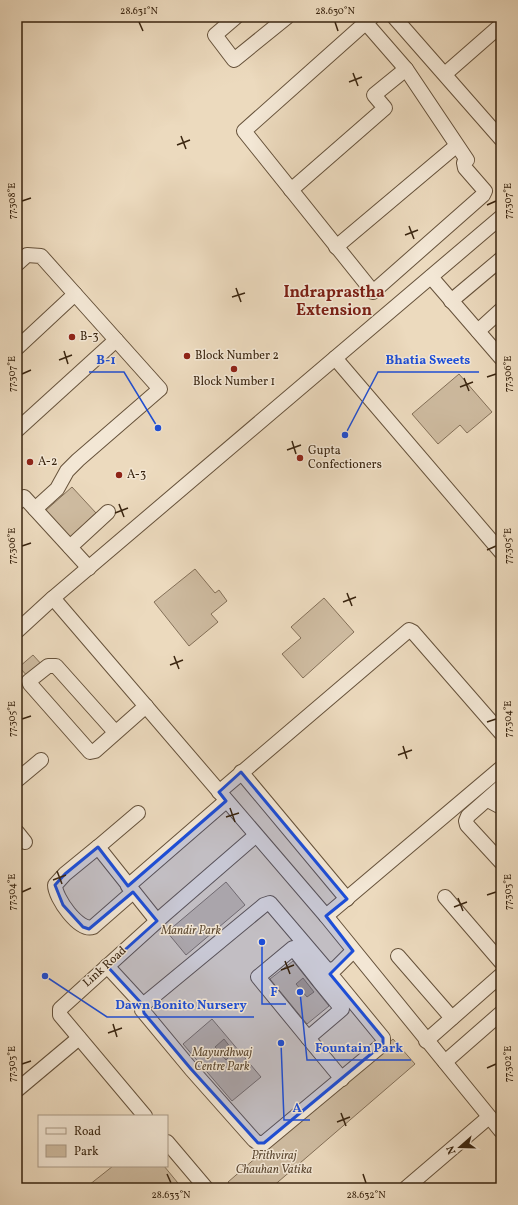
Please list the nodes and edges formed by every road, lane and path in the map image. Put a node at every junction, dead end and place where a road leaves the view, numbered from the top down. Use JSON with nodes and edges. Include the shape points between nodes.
{"nodes":[{"id":1,"x":236,"y":17,"type":"edge"},
{"id":2,"x":287,"y":17,"type":"edge"},
{"id":3,"x":394,"y":17,"type":"edge"},
{"id":4,"x":369,"y":20,"type":"edge"},
{"id":5,"x":501,"y":25,"type":"edge"},
{"id":6,"x":406,"y":69,"type":"junction"},
{"id":7,"x":445,"y":74,"type":"junction"},
{"id":8,"x":501,"y":140,"type":"edge"},
{"id":9,"x":456,"y":146,"type":"junction"},
{"id":10,"x":291,"y":190,"type":"junction"},
{"id":11,"x":501,"y":217,"type":"edge"},
{"id":12,"x":336,"y":246,"type":"junction"},
{"id":13,"x":501,"y":259,"type":"edge"},
{"id":14,"x":17,"y":264,"type":"edge"},
{"id":15,"x":430,"y":277,"type":"junction"},
{"id":16,"x":75,"y":294,"type":"junction"},
{"id":17,"x":451,"y":301,"type":"junction"},
{"id":18,"x":501,"y":310,"type":"edge"},
{"id":19,"x":478,"y":331,"type":"junction"},
{"id":20,"x":116,"y":340,"type":"junction"},
{"id":21,"x":17,"y":348,"type":"edge"},
{"id":22,"x":336,"y":358,"type":"junction"},
{"id":23,"x":501,"y":358,"type":"edge"},
{"id":24,"x":17,"y":430,"type":"edge"},
{"id":25,"x":17,"y":503,"type":"edge"},
{"id":26,"x":35,"y":509,"type":"junction"},
{"id":27,"x":108,"y":512,"type":"dead end"},
{"id":28,"x":70,"y":547,"type":"junction"},
{"id":29,"x":501,"y":552,"type":"edge"},
{"id":30,"x":89,"y":568,"type":"junction"},
{"id":31,"x":53,"y":598,"type":"junction"},
{"id":32,"x":17,"y":631,"type":"edge"},
{"id":33,"x":146,"y":706,"type":"junction"},
{"id":34,"x":115,"y":732,"type":"junction"},
{"id":35,"x":501,"y":733,"type":"edge"},
{"id":36,"x":41,"y":760,"type":"dead end"},
{"id":37,"x":501,"y":768,"type":"edge"},
{"id":38,"x":241,"y":772,"type":"junction"},
{"id":39,"x":17,"y":780,"type":"edge"},
{"id":40,"x":501,"y":787,"type":"edge"},
{"id":41,"x":222,"y":796,"type":"junction"},
{"id":42,"x":488,"y":800,"type":"junction"},
{"id":43,"x":501,"y":807,"type":"edge"},
{"id":44,"x":138,"y":813,"type":"dead end"},
{"id":45,"x":255,"y":836,"type":"junction"},
{"id":46,"x":98,"y":847,"type":"junction"},
{"id":47,"x":501,"y":862,"type":"edge"},
{"id":48,"x":131,"y":889,"type":"junction"},
{"id":49,"x":445,"y":897,"type":"dead end"},
{"id":50,"x":347,"y":898,"type":"junction"},
{"id":51,"x":326,"y":916,"type":"junction"},
{"id":52,"x":157,"y":921,"type":"junction"},
{"id":53,"x":353,"y":951,"type":"junction"},
{"id":54,"x":398,"y":956,"type":"dead end"},
{"id":55,"x":501,"y":962,"type":"edge"},
{"id":56,"x":107,"y":966,"type":"junction"},
{"id":57,"x":501,"y":975,"type":"edge"},
{"id":58,"x":324,"y":976,"type":"junction"},
{"id":59,"x":143,"y":1005,"type":"junction"},
{"id":60,"x":501,"y":1013,"type":"edge"},
{"id":61,"x":452,"y":1018,"type":"junction"},
{"id":62,"x":79,"y":1038,"type":"junction"},
{"id":63,"x":308,"y":1038,"type":"junction"},
{"id":64,"x":426,"y":1041,"type":"junction"},
{"id":65,"x":445,"y":1062,"type":"junction"},
{"id":66,"x":342,"y":1079,"type":"junction"},
{"id":67,"x":17,"y":1090,"type":"edge"},
{"id":68,"x":144,"y":1115,"type":"edge"},
{"id":69,"x":489,"y":1117,"type":"junction"},
{"id":70,"x":501,"y":1131,"type":"edge"},
{"id":71,"x":168,"y":1143,"type":"edge"},
{"id":72,"x":206,"y":1188,"type":"edge"},
{"id":73,"x":406,"y":1188,"type":"edge"}],
"edges":[{"from":1,"to":2,"type":"street","via":[[215,36],[234,60]]},
{"from":3,"to":7,"type":"street"},
{"from":4,"to":6,"type":"street"},
{"from":4,"to":10,"type":"street","via":[[244,131]]},
{"from":5,"to":7,"type":"street"},
{"from":6,"to":9,"type":"street"},
{"from":6,"to":10,"type":"street","via":[[374,95],[385,108]]},
{"from":7,"to":8,"type":"street"},
{"from":9,"to":12,"type":"street"},
{"from":9,"to":12,"type":"street","via":[[467,160],[464,163],[465,168],[485,191],[483,195],[373,292]]},
{"from":10,"to":12,"type":"street"},
{"from":11,"to":15,"type":"street"},
{"from":13,"to":17,"type":"street"},
{"from":14,"to":16,"type":"street","via":[[27,255],[41,256]]},
{"from":15,"to":17,"type":"street"},
{"from":15,"to":22,"type":"street"},
{"from":16,"to":20,"type":"street"},
{"from":16,"to":21,"type":"street"},
{"from":17,"to":19,"type":"street"},
{"from":18,"to":19,"type":"street"},
{"from":19,"to":23,"type":"street"},
{"from":20,"to":24,"type":"street"},
{"from":20,"to":26,"type":"street","via":[[160,389],[66,471],[57,489]]},
{"from":22,"to":29,"type":"street"},
{"from":22,"to":30,"type":"street"},
{"from":25,"to":26,"type":"street","via":[[24,497]]},
{"from":26,"to":28,"type":"street"},
{"from":27,"to":28,"type":"street"},
{"from":28,"to":30,"type":"street"},
{"from":30,"to":31,"type":"street"},
{"from":31,"to":32,"type":"street"},
{"from":31,"to":33,"type":"street"},
{"from":33,"to":34,"type":"street"},
{"from":33,"to":41,"type":"street"},
{"from":34,"to":34,"type":"street","via":[[95,751],[86,751],[29,681],[48,666],[56,666]]},
{"from":35,"to":38,"type":"street","via":[[409,630]]},
{"from":36,"to":39,"type":"street"},
{"from":37,"to":50,"type":"street"},
{"from":38,"to":41,"type":"street"},
{"from":38,"to":50,"type":"street"},
{"from":40,"to":42,"type":"street"},
{"from":41,"to":45,"type":"street"},
{"from":41,"to":48,"type":"street"},
{"from":42,"to":43,"type":"street"},
{"from":42,"to":47,"type":"street","via":[[468,816],[466,821]]},
{"from":44,"to":46,"type":"street"},
{"from":45,"to":51,"type":"street"},
{"from":45,"to":52,"type":"street","name":"Link Road"},
{"from":46,"to":48,"type":"street"},
{"from":46,"to":48,"type":"street","via":[[55,884],[67,910],[83,927],[89,929]]},
{"from":48,"to":52,"type":"street"},
{"from":49,"to":55,"type":"street"},
{"from":50,"to":51,"type":"street"},
{"from":51,"to":53,"type":"street"},
{"from":52,"to":56,"type":"street","name":"Link Road"},
{"from":53,"to":58,"type":"street"},
{"from":53,"to":64,"type":"street"},
{"from":54,"to":61,"type":"street"},
{"from":56,"to":59,"type":"street"},
{"from":56,"to":62,"type":"street","name":"Link Road","via":[[60,1009],[60,1014]]},
{"from":57,"to":61,"type":"street"},
{"from":58,"to":59,"type":"street","via":[[270,903],[264,905]]},
{"from":58,"to":63,"type":"street","via":[[342,1009]]},
{"from":58,"to":63,"type":"street","via":[[293,948],[258,977]]},
{"from":58,"to":66,"type":"street","via":[[385,1041]]},
{"from":59,"to":66,"type":"street","via":[[144,1013],[258,1143],[264,1143]]},
{"from":60,"to":65,"type":"street"},
{"from":61,"to":64,"type":"street"},
{"from":62,"to":67,"type":"street"},
{"from":62,"to":68,"type":"street","name":"Link Road"},
{"from":63,"to":66,"type":"street"},
{"from":64,"to":65,"type":"street"},
{"from":65,"to":69,"type":"street"},
{"from":69,"to":70,"type":"street"},
{"from":69,"to":73,"type":"street"},
{"from":71,"to":72,"type":"street"}]}
